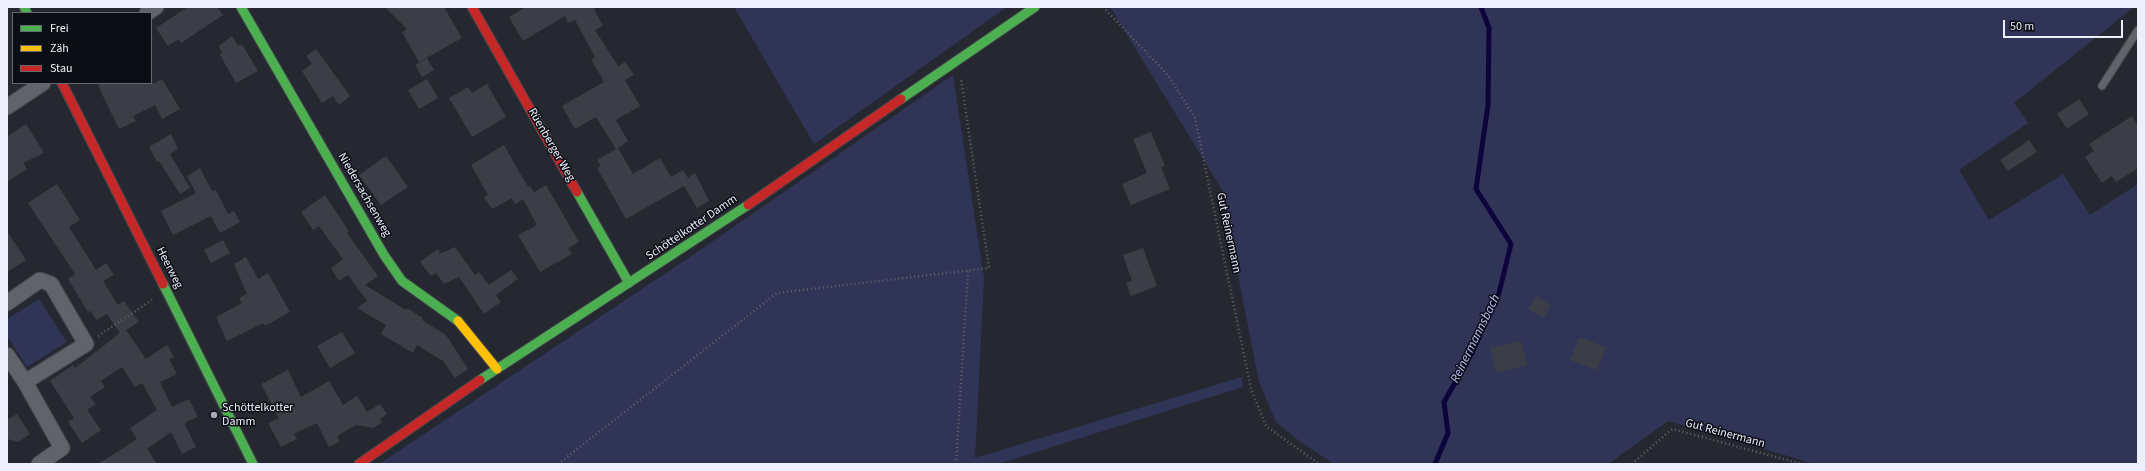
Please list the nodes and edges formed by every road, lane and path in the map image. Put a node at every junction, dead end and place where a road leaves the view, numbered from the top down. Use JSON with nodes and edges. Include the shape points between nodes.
{"nodes":[{"id":1,"x":241,"y":7,"type":"edge"},
{"id":2,"x":472,"y":7,"type":"edge"},
{"id":3,"x":1035,"y":7,"type":"edge"},
{"id":4,"x":1103,"y":7,"type":"edge"},
{"id":5,"x":2138,"y":30,"type":"edge"},
{"id":6,"x":958,"y":59,"type":"junction"},
{"id":7,"x":42,"y":84,"type":"edge"},
{"id":8,"x":63,"y":84,"type":"edge"},
{"id":9,"x":2102,"y":86,"type":"dead end"},
{"id":10,"x":7,"y":107,"type":"edge"},
{"id":11,"x":968,"y":271,"type":"junction"},
{"id":12,"x":629,"y":283,"type":"junction"},
{"id":13,"x":167,"y":290,"type":"junction"},
{"id":14,"x":7,"y":303,"type":"edge"},
{"id":15,"x":86,"y":344,"type":"junction"},
{"id":16,"x":7,"y":355,"type":"edge"},
{"id":17,"x":497,"y":369,"type":"junction"},
{"id":18,"x":26,"y":382,"type":"junction"},
{"id":19,"x":39,"y":464,"type":"edge"},
{"id":20,"x":253,"y":464,"type":"edge"},
{"id":21,"x":359,"y":464,"type":"edge"},
{"id":22,"x":558,"y":464,"type":"edge"},
{"id":23,"x":956,"y":464,"type":"edge"},
{"id":24,"x":1319,"y":464,"type":"edge"},
{"id":25,"x":1632,"y":464,"type":"edge"},
{"id":26,"x":1802,"y":464,"type":"edge"}],
"edges":[{"from":1,"to":17,"type":"street","name":"Niedersachsenweg","via":[[384,255],[402,281],[459,321]]},
{"from":2,"to":12,"type":"street","name":"Rüenberger Weg"},
{"from":3,"to":6,"type":"street","name":"Schöttelkotter Damm"},
{"from":4,"to":24,"type":"path","name":"Gut Reinermann","via":[[1168,76],[1195,118],[1250,389],[1266,426]]},
{"from":5,"to":9,"type":"lane"},
{"from":6,"to":11,"type":"path","via":[[989,268]]},
{"from":6,"to":12,"type":"street","name":"Schöttelkotter Damm","via":[[701,238]]},
{"from":7,"to":10,"type":"street"},
{"from":8,"to":13,"type":"street","name":"Heerweg"},
{"from":11,"to":22,"type":"path","via":[[777,293]]},
{"from":11,"to":23,"type":"path"},
{"from":12,"to":17,"type":"street","name":"Schöttelkotter Damm"},
{"from":13,"to":15,"type":"path"},
{"from":13,"to":20,"type":"street","name":"Heerweg"},
{"from":14,"to":15,"type":"street","via":[[40,280],[51,284]]},
{"from":15,"to":18,"type":"street"},
{"from":16,"to":18,"type":"street"},
{"from":17,"to":21,"type":"street","name":"Schöttelkotter Damm"},
{"from":18,"to":19,"type":"street","via":[[62,448]]},
{"from":25,"to":26,"type":"path","name":"Gut Reinermann","via":[[1672,430]]}]}
